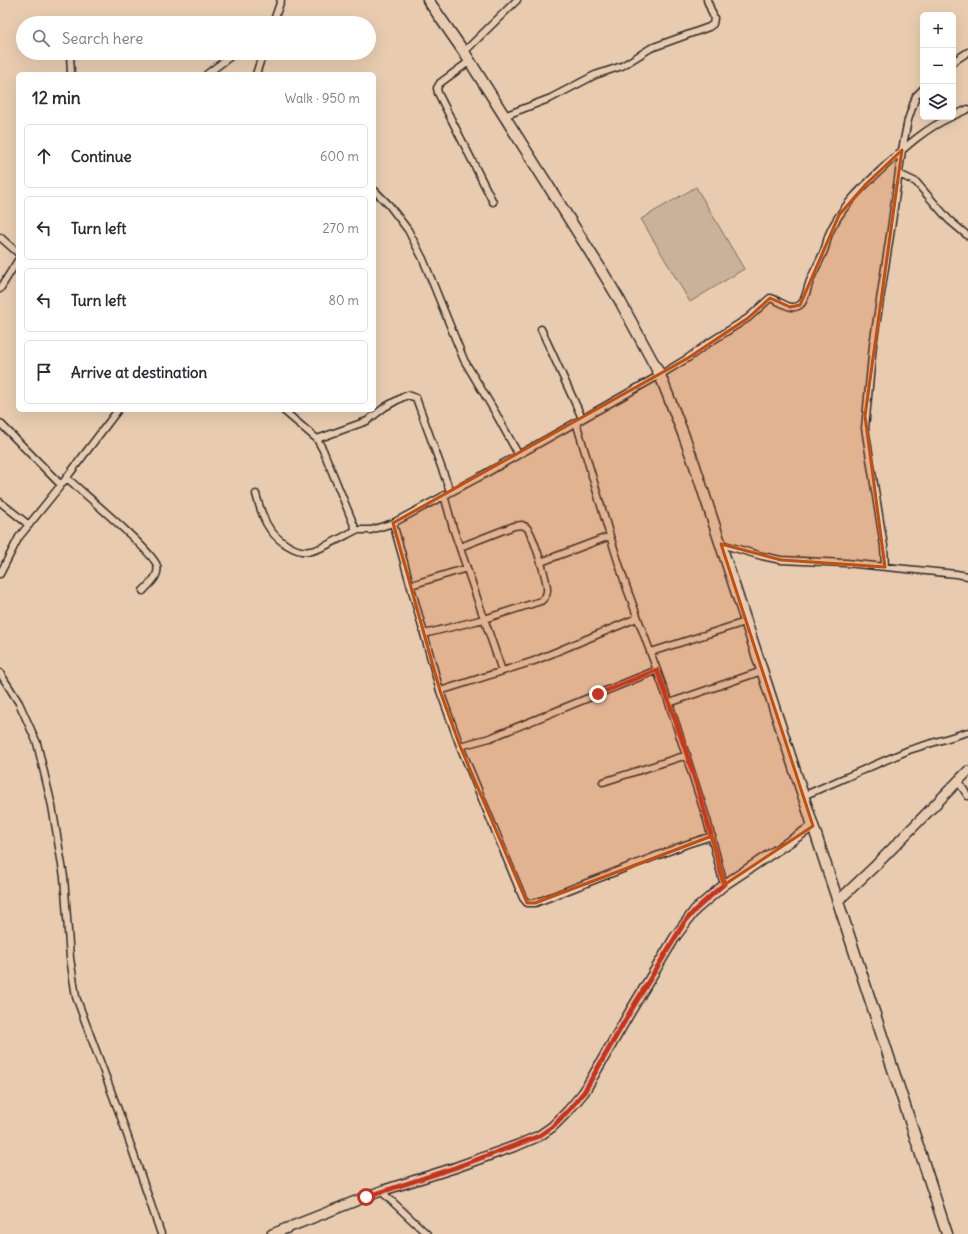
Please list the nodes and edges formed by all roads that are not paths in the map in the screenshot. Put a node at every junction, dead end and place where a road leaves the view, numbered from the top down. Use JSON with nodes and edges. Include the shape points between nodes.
{"nodes":[{"id":1,"x":281,"y":0,"type":"edge"},
{"id":2,"x":428,"y":0,"type":"edge"},
{"id":3,"x":517,"y":0,"type":"edge"},
{"id":4,"x":707,"y":0,"type":"edge"},
{"id":5,"x":275,"y":16,"type":"edge"},
{"id":6,"x":464,"y":52,"type":"junction"},
{"id":7,"x":968,"y":52,"type":"edge"},
{"id":8,"x":70,"y":60,"type":"edge"},
{"id":9,"x":226,"y":60,"type":"edge"},
{"id":10,"x":261,"y":60,"type":"edge"},
{"id":11,"x":956,"y":60,"type":"edge"},
{"id":12,"x":470,"y":61,"type":"junction"},
{"id":13,"x":71,"y":72,"type":"edge"},
{"id":14,"x":210,"y":72,"type":"edge"},
{"id":15,"x":258,"y":72,"type":"edge"},
{"id":16,"x":920,"y":92,"type":"edge"},
{"id":17,"x":968,"y":109,"type":"edge"},
{"id":18,"x":956,"y":115,"type":"edge"},
{"id":19,"x":504,"y":116,"type":"junction"},
{"id":20,"x":946,"y":120,"type":"edge"},
{"id":21,"x":902,"y":150,"type":"junction"},
{"id":22,"x":899,"y":174,"type":"junction"},
{"id":23,"x":376,"y":194,"type":"edge"},
{"id":24,"x":493,"y":202,"type":"dead end"},
{"id":25,"x":968,"y":236,"type":"edge"},
{"id":26,"x":0,"y":238,"type":"edge"},
{"id":27,"x":16,"y":251,"type":"edge"},
{"id":28,"x":16,"y":263,"type":"edge"},
{"id":29,"x":0,"y":288,"type":"edge"},
{"id":30,"x":541,"y":329,"type":"dead end"},
{"id":31,"x":660,"y":375,"type":"junction"},
{"id":32,"x":116,"y":412,"type":"edge"},
{"id":33,"x":285,"y":412,"type":"edge"},
{"id":34,"x":582,"y":418,"type":"junction"},
{"id":35,"x":576,"y":422,"type":"junction"},
{"id":36,"x":0,"y":423,"type":"edge"},
{"id":37,"x":317,"y":439,"type":"junction"},
{"id":38,"x":518,"y":454,"type":"junction"},
{"id":39,"x":67,"y":478,"type":"junction"},
{"id":40,"x":61,"y":485,"type":"junction"},
{"id":41,"x":450,"y":491,"type":"junction"},
{"id":42,"x":256,"y":494,"type":"dead end"},
{"id":43,"x":444,"y":495,"type":"junction"},
{"id":44,"x":0,"y":502,"type":"edge"},
{"id":45,"x":393,"y":523,"type":"junction"},
{"id":46,"x":29,"y":525,"type":"junction"},
{"id":47,"x":356,"y":530,"type":"junction"},
{"id":48,"x":610,"y":536,"type":"junction"},
{"id":49,"x":721,"y":544,"type":"junction"},
{"id":50,"x":460,"y":547,"type":"junction"},
{"id":51,"x":540,"y":562,"type":"junction"},
{"id":52,"x":885,"y":567,"type":"junction"},
{"id":53,"x":467,"y":568,"type":"junction"},
{"id":54,"x":0,"y":574,"type":"edge"},
{"id":55,"x":968,"y":576,"type":"edge"},
{"id":56,"x":411,"y":585,"type":"junction"},
{"id":57,"x":143,"y":592,"type":"dead end"},
{"id":58,"x":637,"y":618,"type":"junction"},
{"id":59,"x":484,"y":619,"type":"junction"},
{"id":60,"x":745,"y":622,"type":"junction"},
{"id":61,"x":424,"y":634,"type":"junction"},
{"id":62,"x":651,"y":652,"type":"junction"},
{"id":63,"x":657,"y":670,"type":"junction"},
{"id":64,"x":762,"y":671,"type":"junction"},
{"id":65,"x":502,"y":672,"type":"junction"},
{"id":66,"x":0,"y":673,"type":"edge"},
{"id":67,"x":440,"y":691,"type":"junction"},
{"id":68,"x":669,"y":703,"type":"junction"},
{"id":69,"x":968,"y":732,"type":"edge"},
{"id":70,"x":460,"y":746,"type":"junction"},
{"id":71,"x":687,"y":755,"type":"junction"},
{"id":72,"x":968,"y":771,"type":"edge"},
{"id":73,"x":958,"y":781,"type":"junction"},
{"id":74,"x":603,"y":782,"type":"dead end"},
{"id":75,"x":803,"y":796,"type":"junction"},
{"id":76,"x":968,"y":796,"type":"edge"},
{"id":77,"x":814,"y":826,"type":"junction"},
{"id":78,"x":712,"y":836,"type":"junction"},
{"id":79,"x":724,"y":884,"type":"junction"},
{"id":80,"x":838,"y":901,"type":"junction"},
{"id":81,"x":381,"y":1191,"type":"junction"},
{"id":82,"x":161,"y":1234,"type":"edge"},
{"id":83,"x":272,"y":1234,"type":"edge"},
{"id":84,"x":427,"y":1234,"type":"edge"},
{"id":85,"x":947,"y":1234,"type":"edge"}],
"edges":[{"from":1,"to":5,"type":"street"},
{"from":2,"to":6,"type":"main road"},
{"from":3,"to":6,"type":"street"},
{"from":4,"to":19,"type":"street","via":[[714,18],[713,24],[709,27],[651,48],[622,66],[595,75],[551,98]]},
{"from":6,"to":12,"type":"main road"},
{"from":7,"to":11,"type":"street"},
{"from":8,"to":13,"type":"street"},
{"from":9,"to":14,"type":"street"},
{"from":10,"to":15,"type":"street"},
{"from":12,"to":19,"type":"main road"},
{"from":12,"to":24,"type":"street","via":[[437,88]]},
{"from":16,"to":21,"type":"street","via":[[916,96],[908,120]]},
{"from":17,"to":18,"type":"street"},
{"from":19,"to":31,"type":"main road","via":[[616,295]]},
{"from":20,"to":21,"type":"street","via":[[933,126]]},
{"from":21,"to":22,"type":"street"},
{"from":21,"to":31,"type":"street","via":[[866,184],[839,216],[800,305],[790,307],[770,298],[737,325]]},
{"from":22,"to":25,"type":"street","via":[[916,182],[949,220]]},
{"from":22,"to":52,"type":"street","via":[[865,416]]},
{"from":23,"to":38,"type":"street","via":[[389,205],[408,230],[464,360]]},
{"from":26,"to":27,"type":"street"},
{"from":28,"to":29,"type":"street"},
{"from":30,"to":34,"type":"street"},
{"from":31,"to":34,"type":"street"},
{"from":31,"to":49,"type":"main road"},
{"from":32,"to":39,"type":"street"},
{"from":33,"to":37,"type":"street"},
{"from":34,"to":35,"type":"street"},
{"from":35,"to":38,"type":"street"},
{"from":35,"to":48,"type":"street"},
{"from":36,"to":40,"type":"street"},
{"from":37,"to":41,"type":"street","via":[[367,421],[403,397],[412,396],[416,398]]},
{"from":37,"to":47,"type":"street"},
{"from":38,"to":41,"type":"street"},
{"from":39,"to":40,"type":"street"},
{"from":39,"to":57,"type":"street","via":[[153,558],[158,566],[157,575]]},
{"from":40,"to":46,"type":"street"},
{"from":41,"to":43,"type":"street"},
{"from":42,"to":47,"type":"street","via":[[270,531],[294,549],[312,551]]},
{"from":43,"to":45,"type":"street"},
{"from":43,"to":50,"type":"street"},
{"from":44,"to":46,"type":"street"},
{"from":45,"to":47,"type":"street","via":[[371,530]]},
{"from":45,"to":56,"type":"street"},
{"from":46,"to":54,"type":"street","via":[[19,537]]},
{"from":48,"to":51,"type":"street"},
{"from":48,"to":58,"type":"street"},
{"from":49,"to":52,"type":"street","via":[[781,560]]},
{"from":49,"to":60,"type":"main road"},
{"from":50,"to":51,"type":"street","via":[[522,525],[527,528]]},
{"from":50,"to":53,"type":"street"},
{"from":51,"to":59,"type":"street","via":[[548,591],[546,597],[541,601]]},
{"from":52,"to":55,"type":"street"},
{"from":53,"to":56,"type":"street"},
{"from":53,"to":59,"type":"street"},
{"from":56,"to":61,"type":"street"},
{"from":58,"to":62,"type":"street"},
{"from":58,"to":65,"type":"street","via":[[553,654]]},
{"from":59,"to":61,"type":"street"},
{"from":59,"to":65,"type":"street"},
{"from":60,"to":62,"type":"street"},
{"from":60,"to":64,"type":"main road"},
{"from":61,"to":67,"type":"street"},
{"from":62,"to":63,"type":"street"},
{"from":63,"to":68,"type":"street"},
{"from":63,"to":70,"type":"street","via":[[490,738]]},
{"from":64,"to":68,"type":"street"},
{"from":64,"to":75,"type":"main road"},
{"from":65,"to":67,"type":"street"},
{"from":66,"to":82,"type":"street","via":[[19,703],[36,743],[52,806],[64,877],[76,997]]},
{"from":67,"to":70,"type":"street"},
{"from":68,"to":71,"type":"street"},
{"from":69,"to":75,"type":"street","via":[[909,750]]},
{"from":70,"to":78,"type":"street","via":[[527,903],[535,903]]},
{"from":71,"to":74,"type":"street"},
{"from":71,"to":78,"type":"street"},
{"from":72,"to":73,"type":"street"},
{"from":73,"to":76,"type":"street"},
{"from":73,"to":80,"type":"street"},
{"from":75,"to":77,"type":"main road"},
{"from":77,"to":79,"type":"street"},
{"from":77,"to":80,"type":"main road"},
{"from":78,"to":79,"type":"street"},
{"from":79,"to":81,"type":"street","via":[[684,923],[584,1092],[552,1127],[539,1136],[512,1147]]},
{"from":80,"to":85,"type":"main road"},
{"from":81,"to":83,"type":"street"},
{"from":81,"to":84,"type":"street"}]}
